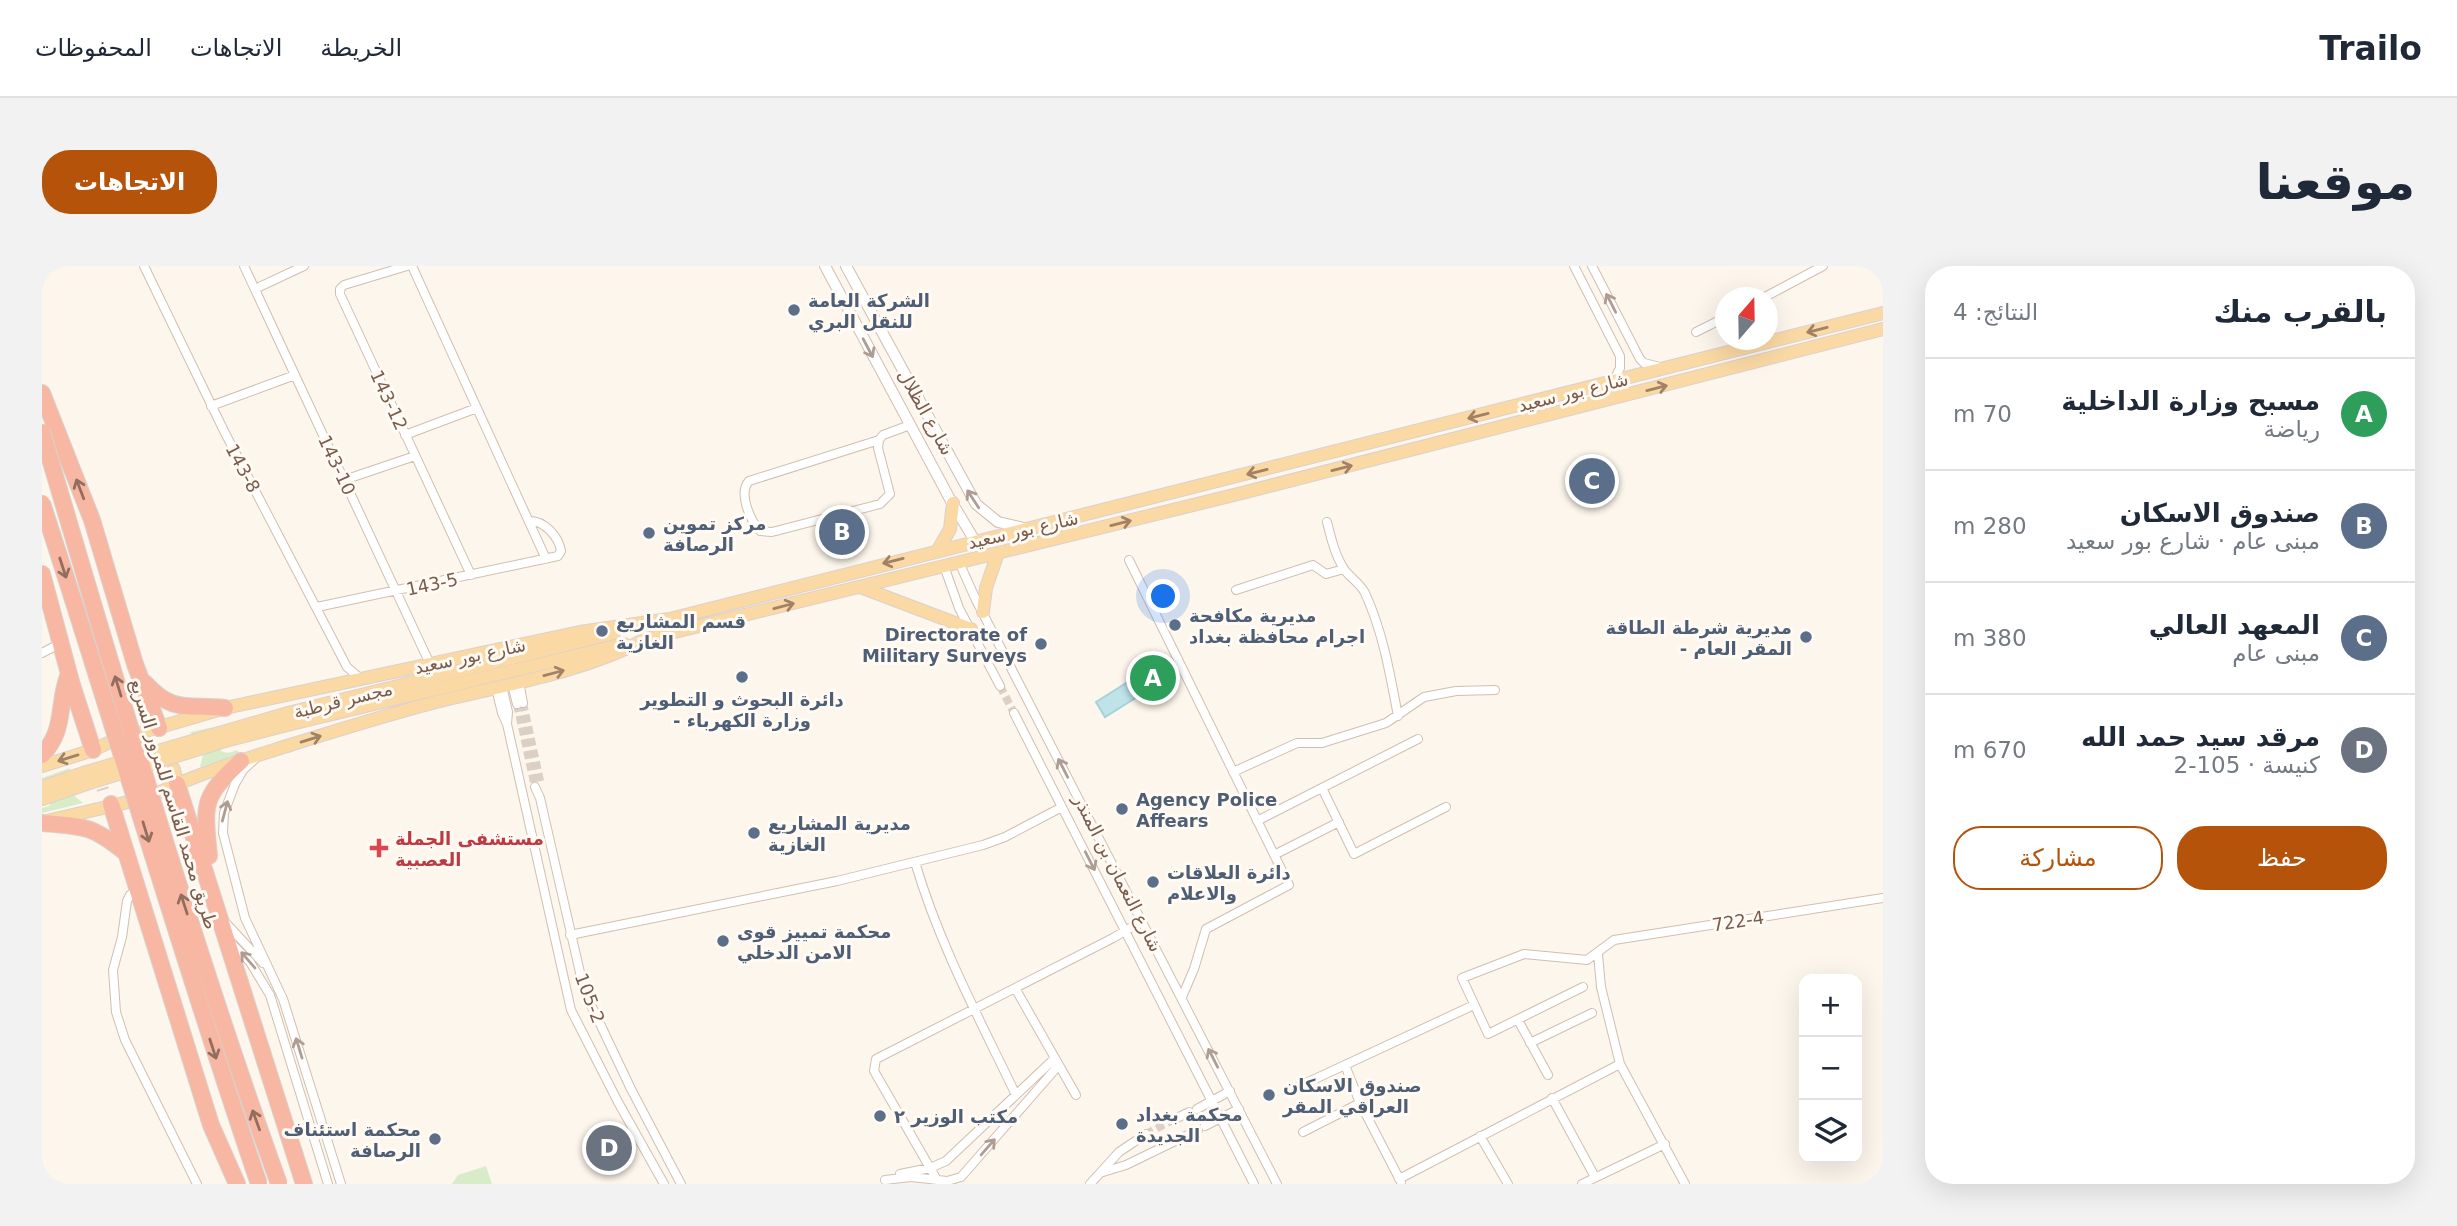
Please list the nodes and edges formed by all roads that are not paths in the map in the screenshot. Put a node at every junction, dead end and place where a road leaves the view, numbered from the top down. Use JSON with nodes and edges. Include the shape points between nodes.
{"nodes":[{"id":1,"x":144,"y":266,"type":"edge"},
{"id":2,"x":244,"y":266,"type":"edge"},
{"id":3,"x":304,"y":266,"type":"edge"},
{"id":4,"x":407,"y":266,"type":"edge"},
{"id":5,"x":412,"y":266,"type":"edge"},
{"id":6,"x":825,"y":266,"type":"edge"},
{"id":7,"x":846,"y":266,"type":"edge"},
{"id":8,"x":1574,"y":266,"type":"edge"},
{"id":9,"x":1592,"y":266,"type":"edge"},
{"id":10,"x":1824,"y":266,"type":"edge"},
{"id":11,"x":255,"y":289,"type":"junction"},
{"id":12,"x":1778,"y":290,"type":"edge"},
{"id":13,"x":1883,"y":313,"type":"edge"},
{"id":14,"x":1715,"y":322,"type":"edge"},
{"id":15,"x":1883,"y":329,"type":"edge"},
{"id":16,"x":1696,"y":332,"type":"dead end"},
{"id":17,"x":1666,"y":368,"type":"junction"},
{"id":18,"x":295,"y":375,"type":"junction"},
{"id":19,"x":1613,"y":382,"type":"junction"},
{"id":20,"x":42,"y":393,"type":"edge"},
{"id":21,"x":211,"y":406,"type":"junction"},
{"id":22,"x":922,"y":406,"type":"junction"},
{"id":23,"x":477,"y":408,"type":"junction"},
{"id":24,"x":908,"y":420,"type":"junction"},
{"id":25,"x":42,"y":432,"type":"edge"},
{"id":26,"x":405,"y":435,"type":"junction"},
{"id":27,"x":879,"y":440,"type":"junction"},
{"id":28,"x":415,"y":456,"type":"junction"},
{"id":29,"x":344,"y":480,"type":"junction"},
{"id":30,"x":42,"y":503,"type":"edge"},
{"id":31,"x":953,"y":503,"type":"junction"},
{"id":32,"x":529,"y":521,"type":"junction"},
{"id":33,"x":1327,"y":522,"type":"dead end"},
{"id":34,"x":1031,"y":528,"type":"junction"},
{"id":35,"x":975,"y":541,"type":"junction"},
{"id":36,"x":938,"y":550,"type":"junction"},
{"id":37,"x":998,"y":553,"type":"junction"},
{"id":38,"x":546,"y":559,"type":"junction"},
{"id":39,"x":1129,"y":560,"type":"dead end"},
{"id":40,"x":960,"y":562,"type":"junction"},
{"id":41,"x":944,"y":566,"type":"junction"},
{"id":42,"x":1344,"y":569,"type":"junction"},
{"id":43,"x":42,"y":575,"type":"edge"},
{"id":44,"x":471,"y":575,"type":"junction"},
{"id":45,"x":859,"y":586,"type":"junction"},
{"id":46,"x":1236,"y":590,"type":"dead end"},
{"id":47,"x":396,"y":592,"type":"junction"},
{"id":48,"x":317,"y":607,"type":"junction"},
{"id":49,"x":983,"y":612,"type":"junction"},
{"id":50,"x":648,"y":624,"type":"junction"},
{"id":51,"x":971,"y":629,"type":"junction"},
{"id":52,"x":646,"y":639,"type":"junction"},
{"id":53,"x":61,"y":643,"type":"junction"},
{"id":54,"x":42,"y":651,"type":"edge"},
{"id":55,"x":430,"y":664,"type":"junction"},
{"id":56,"x":347,"y":667,"type":"junction"},
{"id":57,"x":69,"y":674,"type":"junction"},
{"id":58,"x":141,"y":679,"type":"junction"},
{"id":59,"x":361,"y":679,"type":"junction"},
{"id":60,"x":342,"y":683,"type":"junction"},
{"id":61,"x":507,"y":685,"type":"junction"},
{"id":62,"x":1000,"y":686,"type":"tunnel mouth"},
{"id":63,"x":1495,"y":690,"type":"dead end"},
{"id":64,"x":255,"y":702,"type":"junction"},
{"id":65,"x":520,"y":704,"type":"tunnel mouth"},
{"id":66,"x":225,"y":708,"type":"junction"},
{"id":67,"x":1014,"y":713,"type":"tunnel mouth"},
{"id":68,"x":1398,"y":716,"type":"junction"},
{"id":69,"x":289,"y":719,"type":"junction"},
{"id":70,"x":245,"y":721,"type":"dead end"},
{"id":71,"x":151,"y":730,"type":"junction"},
{"id":72,"x":1046,"y":734,"type":"junction"},
{"id":73,"x":1418,"y":739,"type":"dead end"},
{"id":74,"x":110,"y":742,"type":"dead end"},
{"id":75,"x":1029,"y":743,"type":"junction"},
{"id":76,"x":167,"y":746,"type":"dead end"},
{"id":77,"x":259,"y":749,"type":"junction"},
{"id":78,"x":93,"y":750,"type":"junction"},
{"id":79,"x":42,"y":755,"type":"edge"},
{"id":80,"x":241,"y":761,"type":"junction"},
{"id":81,"x":42,"y":766,"type":"edge"},
{"id":82,"x":96,"y":767,"type":"tunnel mouth"},
{"id":83,"x":1233,"y":772,"type":"junction"},
{"id":84,"x":175,"y":776,"type":"junction"},
{"id":85,"x":538,"y":786,"type":"tunnel mouth"},
{"id":86,"x":42,"y":787,"type":"edge"},
{"id":87,"x":1322,"y":789,"type":"junction"},
{"id":88,"x":160,"y":792,"type":"dead end"},
{"id":89,"x":107,"y":797,"type":"junction"},
{"id":90,"x":42,"y":799,"type":"edge"},
{"id":91,"x":128,"y":802,"type":"dead end"},
{"id":92,"x":1062,"y":807,"type":"junction"},
{"id":93,"x":1446,"y":807,"type":"dead end"},
{"id":94,"x":1257,"y":821,"type":"junction"},
{"id":95,"x":1339,"y":822,"type":"junction"},
{"id":96,"x":42,"y":823,"type":"edge"},
{"id":97,"x":126,"y":853,"type":"junction"},
{"id":98,"x":1274,"y":856,"type":"junction"},
{"id":99,"x":915,"y":862,"type":"junction"},
{"id":100,"x":207,"y":875,"type":"junction"},
{"id":101,"x":138,"y":889,"type":"junction"},
{"id":102,"x":1883,"y":898,"type":"edge"},
{"id":103,"x":220,"y":919,"type":"junction"},
{"id":104,"x":1142,"y":920,"type":"junction"},
{"id":105,"x":1125,"y":930,"type":"junction"},
{"id":106,"x":570,"y":935,"type":"junction"},
{"id":107,"x":227,"y":940,"type":"junction"},
{"id":108,"x":1598,"y":954,"type":"junction"},
{"id":109,"x":274,"y":976,"type":"junction"},
{"id":110,"x":1583,"y":987,"type":"dead end"},
{"id":111,"x":1015,"y":988,"type":"junction"},
{"id":112,"x":1182,"y":997,"type":"junction"},
{"id":113,"x":1474,"y":1005,"type":"junction"},
{"id":114,"x":974,"y":1009,"type":"junction"},
{"id":115,"x":1592,"y":1013,"type":"dead end"},
{"id":116,"x":1518,"y":1020,"type":"junction"},
{"id":117,"x":1530,"y":1043,"type":"junction"},
{"id":118,"x":1056,"y":1062,"type":"junction"},
{"id":119,"x":1620,"y":1064,"type":"junction"},
{"id":120,"x":1345,"y":1065,"type":"junction"},
{"id":121,"x":1548,"y":1075,"type":"dead end"},
{"id":122,"x":1230,"y":1091,"type":"junction"},
{"id":123,"x":1289,"y":1091,"type":"dead end"},
{"id":124,"x":1016,"y":1095,"type":"junction"},
{"id":125,"x":1076,"y":1095,"type":"dead end"},
{"id":126,"x":1552,"y":1098,"type":"junction"},
{"id":127,"x":1211,"y":1101,"type":"junction"},
{"id":128,"x":1360,"y":1103,"type":"junction"},
{"id":129,"x":1239,"y":1109,"type":"junction"},
{"id":130,"x":1220,"y":1119,"type":"junction"},
{"id":131,"x":1173,"y":1120,"type":"tunnel mouth"},
{"id":132,"x":1303,"y":1132,"type":"dead end"},
{"id":133,"x":1146,"y":1134,"type":"tunnel mouth"},
{"id":134,"x":1480,"y":1136,"type":"junction"},
{"id":135,"x":1665,"y":1144,"type":"junction"},
{"id":136,"x":1125,"y":1147,"type":"junction"},
{"id":137,"x":1133,"y":1161,"type":"junction"},
{"id":138,"x":930,"y":1168,"type":"junction"},
{"id":139,"x":1103,"y":1172,"type":"junction"},
{"id":140,"x":1595,"y":1177,"type":"junction"},
{"id":141,"x":885,"y":1180,"type":"junction"},
{"id":142,"x":937,"y":1180,"type":"junction"},
{"id":143,"x":1400,"y":1182,"type":"edge"},
{"id":144,"x":197,"y":1184,"type":"edge"},
{"id":145,"x":237,"y":1184,"type":"edge"},
{"id":146,"x":259,"y":1184,"type":"edge"},
{"id":147,"x":279,"y":1184,"type":"edge"},
{"id":148,"x":304,"y":1184,"type":"edge"},
{"id":149,"x":328,"y":1184,"type":"edge"},
{"id":150,"x":341,"y":1184,"type":"edge"},
{"id":151,"x":664,"y":1184,"type":"edge"},
{"id":152,"x":681,"y":1184,"type":"edge"},
{"id":153,"x":874,"y":1184,"type":"edge"},
{"id":154,"x":1090,"y":1184,"type":"edge"},
{"id":155,"x":1254,"y":1184,"type":"edge"},
{"id":156,"x":1277,"y":1184,"type":"edge"},
{"id":157,"x":1508,"y":1184,"type":"edge"},
{"id":158,"x":1582,"y":1184,"type":"edge"},
{"id":159,"x":1685,"y":1184,"type":"edge"}],
"edges":[{"from":1,"to":21,"type":"street","name":"143-8"},
{"from":2,"to":11,"type":"street","name":"143-10"},
{"from":3,"to":11,"type":"street"},
{"from":4,"to":26,"type":"street","name":"143-12","via":[[344,285],[340,294]]},
{"from":5,"to":23,"type":"street"},
{"from":6,"to":24,"type":"street","one_way":true},
{"from":7,"to":22,"type":"street","name":"شارع الظلال"},
{"from":8,"to":19,"type":"street","via":[[1620,356]]},
{"from":17,"to":9,"type":"street","one_way":true,"via":[[1640,359]]},
{"from":10,"to":12,"type":"street"},
{"from":11,"to":18,"type":"street","name":"143-10"},
{"from":13,"to":17,"type":"main road","name":"شارع بور سعيد","one_way":true},
{"from":14,"to":16,"type":"street"},
{"from":37,"to":15,"type":"main road","name":"شارع بور سعيد","one_way":true},
{"from":17,"to":19,"type":"main road","name":"شارع بور سعيد"},
{"from":18,"to":21,"type":"street"},
{"from":18,"to":29,"type":"street","name":"143-10"},
{"from":19,"to":34,"type":"main road","name":"شارع بور سعيد","one_way":true},
{"from":58,"to":20,"type":"highway","one_way":true,"via":[[92,520]]},
{"from":21,"to":48,"type":"street","name":"143-8"},
{"from":22,"to":24,"type":"street"},
{"from":34,"to":22,"type":"street","name":"شارع الظلال","one_way":true,"via":[[1008,526],[981,510]]},
{"from":23,"to":26,"type":"street"},
{"from":23,"to":32,"type":"street"},
{"from":24,"to":27,"type":"street"},
{"from":24,"to":31,"type":"street"},
{"from":147,"to":25,"type":"highway","name":"طريق محمد القاسم للمرور السريع","one_way":true,"bridge":true,"via":[[174,871]]},
{"from":26,"to":28,"type":"street","name":"143-12"},
{"from":27,"to":27,"type":"street","via":[[749,481],[744,492],[753,523],[760,531],[772,532],[880,504],[890,494]]},
{"from":28,"to":29,"type":"street"},
{"from":28,"to":44,"type":"street","name":"143-12"},
{"from":29,"to":47,"type":"street","name":"143-10"},
{"from":30,"to":146,"type":"highway","name":"طريق محمد القاسم للمرور السريع","one_way":true,"bridge":true},
{"from":31,"to":35,"type":"street"},
{"from":31,"to":36,"type":"main road","via":[[950,529]]},
{"from":32,"to":38,"type":"street"},
{"from":32,"to":38,"type":"street","via":[[544,524],[561,546],[558,556]]},
{"from":33,"to":42,"type":"street"},
{"from":34,"to":35,"type":"main road","name":"شارع بور سعيد"},
{"from":35,"to":36,"type":"main road","name":"شارع بور سعيد"},
{"from":36,"to":50,"type":"main road","name":"شارع بور سعيد","one_way":true},
{"from":37,"to":40,"type":"main road","name":"شارع بور سعيد"},
{"from":37,"to":49,"type":"main road"},
{"from":38,"to":44,"type":"street","name":"143-5"},
{"from":39,"to":83,"type":"street"},
{"from":40,"to":41,"type":"main road","name":"شارع بور سعيد"},
{"from":40,"to":49,"type":"street","name":"شارع النعمان بن المنذر"},
{"from":41,"to":45,"type":"main road","name":"شارع بور سعيد"},
{"from":41,"to":51,"type":"street"},
{"from":42,"to":46,"type":"street","via":[[1326,574],[1313,565]]},
{"from":42,"to":68,"type":"street","via":[[1367,598],[1386,652]]},
{"from":43,"to":53,"type":"highway"},
{"from":44,"to":47,"type":"street","name":"143-5"},
{"from":45,"to":51,"type":"main road"},
{"from":52,"to":45,"type":"main road","name":"شارع بور سعيد","one_way":true},
{"from":47,"to":48,"type":"street","name":"143-5"},
{"from":47,"to":55,"type":"street","name":"143-10"},
{"from":48,"to":56,"type":"street","name":"143-8"},
{"from":49,"to":72,"type":"street","name":"شارع النعمان بن المنذر"},
{"from":50,"to":55,"type":"main road","name":"شارع بور سعيد","via":[[597,629]]},
{"from":50,"to":69,"type":"main road","name":"مجسر قرطبة"},
{"from":51,"to":62,"type":"street"},
{"from":61,"to":52,"type":"main road","name":"شارع بور سعيد","one_way":true,"via":[[601,659]]},
{"from":52,"to":69,"type":"main road","name":"مجسر قرطبة"},
{"from":53,"to":54,"type":"street"},
{"from":53,"to":57,"type":"highway"},
{"from":55,"to":59,"type":"main road","name":"شارع بور سعيد"},
{"from":56,"to":59,"type":"street","name":"143-8"},
{"from":56,"to":60,"type":"street"},
{"from":57,"to":78,"type":"highway"},
{"from":57,"to":79,"type":"highway","via":[[60,727]]},
{"from":58,"to":66,"type":"highway","via":[[172,705]]},
{"from":58,"to":71,"type":"highway"},
{"from":59,"to":60,"type":"main road","name":"شارع بور سعيد"},
{"from":60,"to":64,"type":"main road","name":"شارع بور سعيد"},
{"from":61,"to":65,"type":"street"},
{"from":77,"to":61,"type":"main road","name":"شارع بور سعيد","one_way":true,"via":[[276,749]]},
{"from":61,"to":151,"type":"street","via":[[502,713],[571,1010]]},
{"from":63,"to":68,"type":"street","via":[[1424,697]]},
{"from":64,"to":66,"type":"main road","name":"شارع بور سعيد"},
{"from":64,"to":70,"type":"main road"},
{"from":66,"to":71,"type":"main road","name":"شارع بور سعيد"},
{"from":67,"to":75,"type":"street","name":"شارع النعمان بن المنذر"},
{"from":68,"to":83,"type":"street","via":[[1357,734],[1322,743],[1297,743]]},
{"from":69,"to":86,"type":"main road","name":"مجسر قرطبة","bridge":true,"via":[[227,730]]},
{"from":69,"to":90,"type":"main road","name":"مجسر قرطبة","bridge":true},
{"from":71,"to":76,"type":"main road"},
{"from":72,"to":75,"type":"street"},
{"from":104,"to":72,"type":"street","name":"شارع النعمان بن المنذر","one_way":true},
{"from":73,"to":87,"type":"street"},
{"from":74,"to":78,"type":"main road"},
{"from":75,"to":92,"type":"street","name":"شارع النعمان بن المنذر"},
{"from":77,"to":80,"type":"main road"},
{"from":109,"to":77,"type":"street","one_way":true,"via":[[245,918],[222,828],[234,784]]},
{"from":78,"to":81,"type":"main road","one_way":true},
{"from":78,"to":82,"type":"main road"},
{"from":80,"to":84,"type":"main road"},
{"from":80,"to":100,"type":"highway","via":[[208,802]]},
{"from":83,"to":94,"type":"street"},
{"from":84,"to":88,"type":"main road"},
{"from":84,"to":100,"type":"highway"},
{"from":85,"to":106,"type":"street","name":"105-2"},
{"from":87,"to":94,"type":"street"},
{"from":87,"to":95,"type":"street"},
{"from":89,"to":91,"type":"main road"},
{"from":89,"to":96,"type":"main road"},
{"from":89,"to":97,"type":"highway"},
{"from":92,"to":99,"type":"street","via":[[998,840]]},
{"from":92,"to":105,"type":"street","name":"شارع النعمان بن المنذر","one_way":true},
{"from":93,"to":95,"type":"street","via":[[1354,853]]},
{"from":94,"to":98,"type":"street"},
{"from":95,"to":98,"type":"street"},
{"from":96,"to":97,"type":"highway","via":[[90,828]]},
{"from":97,"to":101,"type":"highway"},
{"from":98,"to":112,"type":"street","via":[[1289,886],[1206,929]]},
{"from":99,"to":106,"type":"street"},
{"from":99,"to":114,"type":"street","via":[[934,922]]},
{"from":100,"to":103,"type":"highway"},
{"from":101,"to":144,"type":"street","via":[[127,901],[113,970],[116,1012],[125,1040]]},
{"from":101,"to":145,"type":"highway","via":[[211,1125]]},
{"from":102,"to":108,"type":"street","name":"722-4","via":[[1614,940]]},
{"from":103,"to":107,"type":"highway"},
{"from":103,"to":109,"type":"street"},
{"from":104,"to":105,"type":"street"},
{"from":104,"to":112,"type":"street","name":"شارع النعمان بن المنذر"},
{"from":105,"to":111,"type":"street"},
{"from":105,"to":127,"type":"street","name":"شارع النعمان بن المنذر"},
{"from":106,"to":152,"type":"street","name":"105-2","via":[[593,1013]]},
{"from":107,"to":148,"type":"highway"},
{"from":149,"to":107,"type":"street","one_way":true,"via":[[270,995],[250,962]]},
{"from":108,"to":113,"type":"street","via":[[1587,960],[1524,954],[1462,978]]},
{"from":108,"to":119,"type":"street","via":[[1601,987]]},
{"from":150,"to":109,"type":"street","one_way":true},
{"from":110,"to":116,"type":"street"},
{"from":111,"to":114,"type":"street"},
{"from":111,"to":118,"type":"street"},
{"from":122,"to":112,"type":"street","name":"شارع النعمان بن المنذر","one_way":true},
{"from":113,"to":116,"type":"street","via":[[1488,1034]]},
{"from":113,"to":120,"type":"street"},
{"from":114,"to":124,"type":"street"},
{"from":114,"to":138,"type":"street","via":[[878,1057],[873,1065]]},
{"from":115,"to":117,"type":"street"},
{"from":116,"to":117,"type":"street"},
{"from":117,"to":121,"type":"street"},
{"from":118,"to":124,"type":"street"},
{"from":118,"to":125,"type":"street"},
{"from":142,"to":118,"type":"street","one_way":true,"via":[[964,1174]]},
{"from":119,"to":126,"type":"street"},
{"from":119,"to":135,"type":"street"},
{"from":120,"to":123,"type":"street"},
{"from":120,"to":128,"type":"street"},
{"from":122,"to":127,"type":"street"},
{"from":122,"to":129,"type":"street","name":"شارع النعمان بن المنذر"},
{"from":124,"to":138,"type":"street","via":[[950,1157]]},
{"from":126,"to":134,"type":"street"},
{"from":126,"to":140,"type":"street"},
{"from":127,"to":130,"type":"street","name":"شارع النعمان بن المنذر"},
{"from":127,"to":131,"type":"street"},
{"from":128,"to":132,"type":"street"},
{"from":128,"to":143,"type":"street"},
{"from":129,"to":130,"type":"street"},
{"from":129,"to":156,"type":"street","name":"شارع النعمان بن المنذر"},
{"from":130,"to":137,"type":"street"},
{"from":130,"to":155,"type":"street","name":"شارع النعمان بن المنذر"},
{"from":133,"to":136,"type":"street"},
{"from":134,"to":143,"type":"street"},
{"from":134,"to":157,"type":"street"},
{"from":135,"to":140,"type":"street"},
{"from":135,"to":159,"type":"street"},
{"from":136,"to":137,"type":"street"},
{"from":136,"to":139,"type":"street"},
{"from":137,"to":139,"type":"street"},
{"from":138,"to":141,"type":"street"},
{"from":138,"to":142,"type":"street"},
{"from":139,"to":154,"type":"street"},
{"from":140,"to":158,"type":"street"},
{"from":141,"to":142,"type":"street"},
{"from":141,"to":153,"type":"street"}]}
